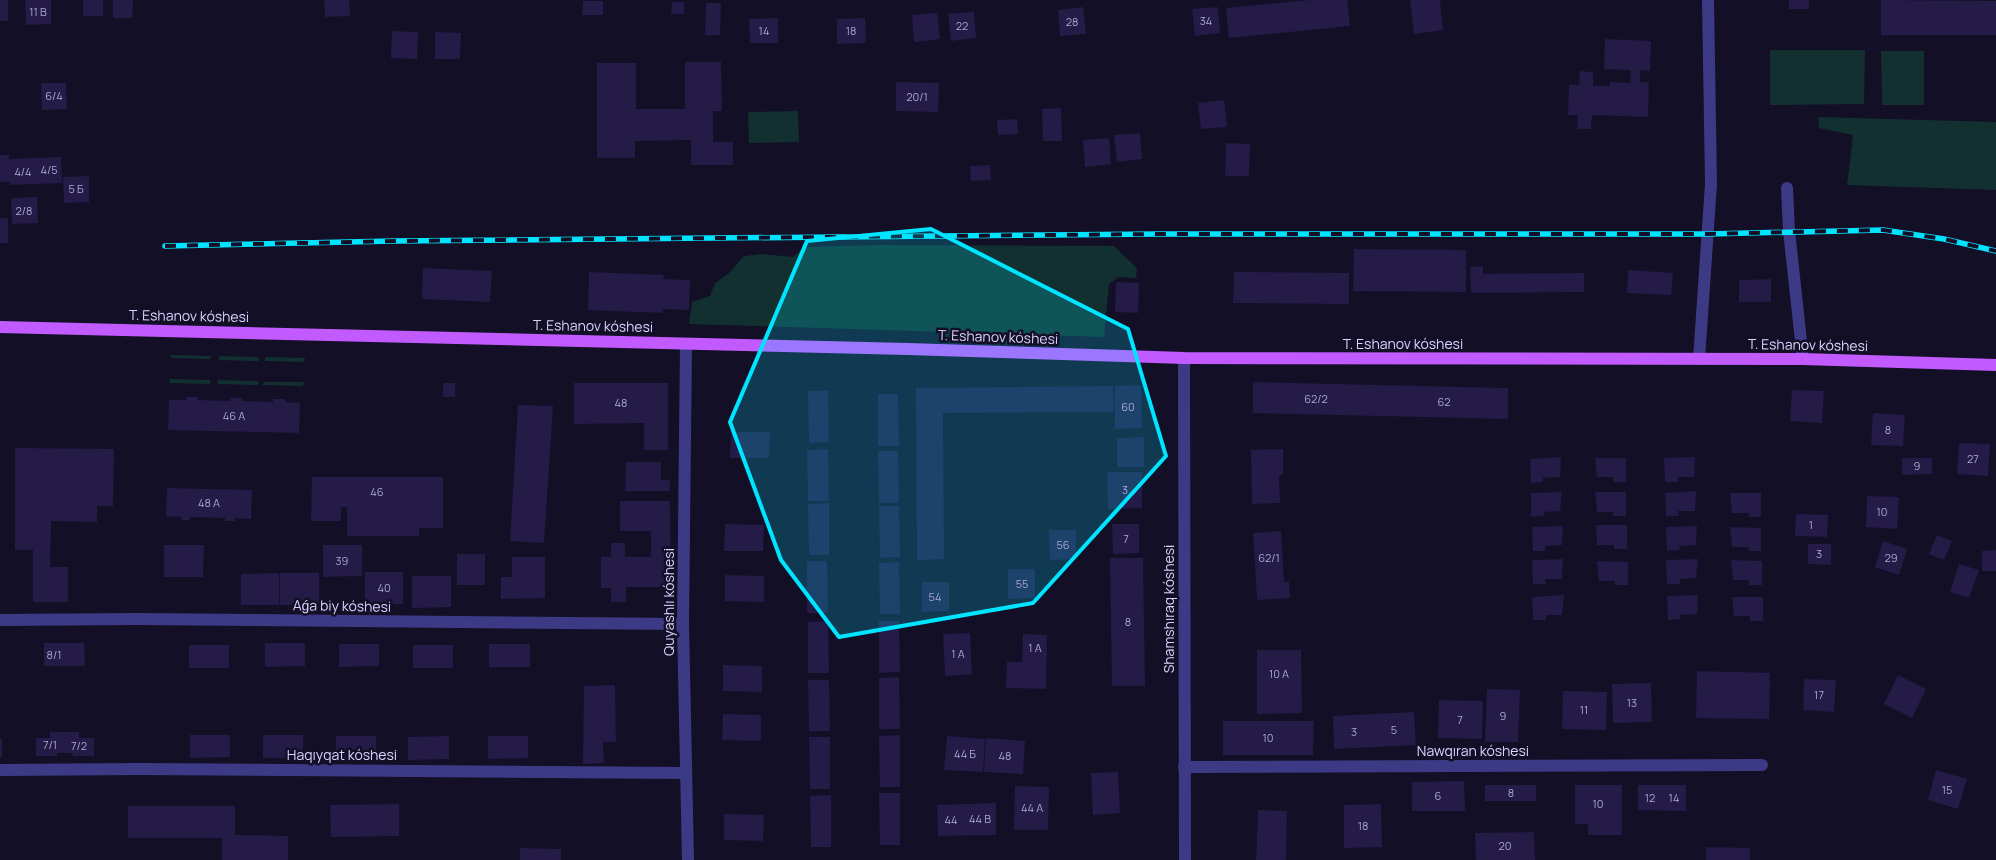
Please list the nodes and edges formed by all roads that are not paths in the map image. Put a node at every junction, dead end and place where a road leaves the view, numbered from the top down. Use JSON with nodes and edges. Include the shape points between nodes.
{"nodes":[{"id":1,"x":1708,"y":0,"type":"edge"},
{"id":2,"x":1787,"y":188,"type":"dead end"},
{"id":3,"x":0,"y":327,"type":"edge"},
{"id":4,"x":686,"y":344,"type":"junction"},
{"id":5,"x":1184,"y":358,"type":"junction"},
{"id":6,"x":1803,"y":359,"type":"junction"},
{"id":7,"x":1699,"y":360,"type":"junction"},
{"id":8,"x":1996,"y":365,"type":"edge"},
{"id":9,"x":0,"y":620,"type":"edge"},
{"id":10,"x":684,"y":624,"type":"junction"},
{"id":11,"x":1762,"y":766,"type":"dead end"},
{"id":12,"x":1184,"y":767,"type":"junction"},
{"id":13,"x":0,"y":770,"type":"edge"},
{"id":14,"x":685,"y":773,"type":"junction"},
{"id":15,"x":688,"y":860,"type":"edge"},
{"id":16,"x":1186,"y":860,"type":"edge"}],
"edges":[{"from":1,"to":7,"type":"street","via":[[1711,184]]},
{"from":2,"to":6,"type":"street"},
{"from":3,"to":4,"type":"main road","name":"T. Eshanov kóshesi"},
{"from":4,"to":5,"type":"main road","name":"T. Eshanov kóshesi"},
{"from":4,"to":10,"type":"street","name":"Quyashlı kóshesi"},
{"from":5,"to":7,"type":"main road","name":"T. Eshanov kóshesi"},
{"from":5,"to":12,"type":"street","name":"Shamshıraq kóshesi"},
{"from":6,"to":7,"type":"main road","name":"T. Eshanov kóshesi"},
{"from":6,"to":8,"type":"main road","name":"T. Eshanov kóshesi"},
{"from":9,"to":10,"type":"street","name":"Aǵa biy kóshesi"},
{"from":10,"to":14,"type":"street","name":"Quyashlı kóshesi"},
{"from":11,"to":12,"type":"street","name":"Nawqıran kóshesi"},
{"from":12,"to":16,"type":"street","name":"Shamshıraq kóshesi"},
{"from":13,"to":14,"type":"street","name":"Haqıyqat kóshesi"},
{"from":14,"to":15,"type":"street","name":"Quyashlı kóshesi"}]}
